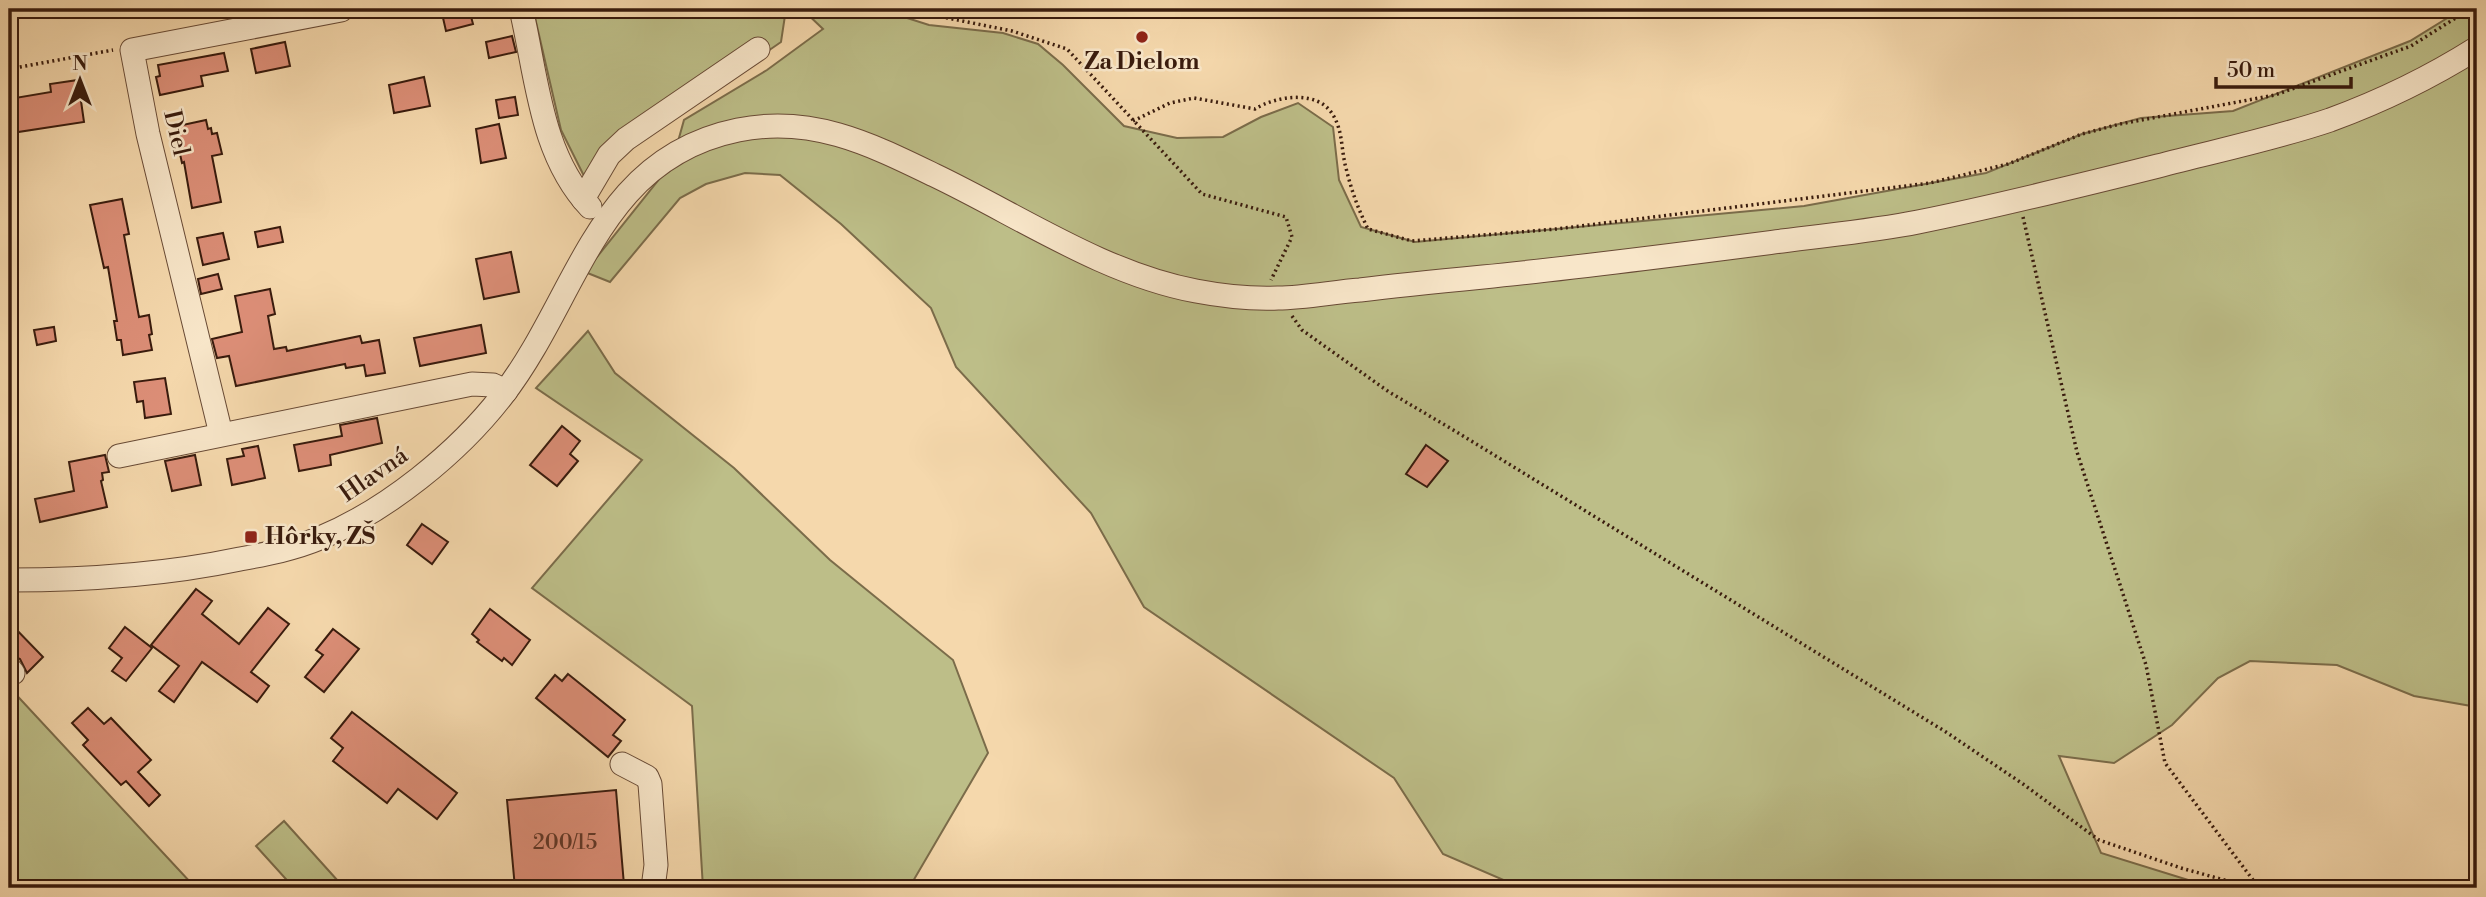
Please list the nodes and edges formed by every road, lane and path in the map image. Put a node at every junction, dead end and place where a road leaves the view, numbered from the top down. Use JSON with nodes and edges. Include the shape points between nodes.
{"nodes":[{"id":1,"x":521,"y":9,"type":"edge"},
{"id":2,"x":903,"y":9,"type":"edge"},
{"id":3,"x":2470,"y":9,"type":"edge"},
{"id":4,"x":341,"y":10,"type":"edge"},
{"id":5,"x":2477,"y":48,"type":"edge"},
{"id":6,"x":758,"y":49,"type":"dead end"},
{"id":7,"x":132,"y":50,"type":"junction"},
{"id":8,"x":9,"y":69,"type":"edge"},
{"id":9,"x":1133,"y":121,"type":"junction"},
{"id":10,"x":583,"y":199,"type":"junction"},
{"id":11,"x":2019,"y":201,"type":"junction"},
{"id":12,"x":604,"y":223,"type":"junction"},
{"id":13,"x":1277,"y":298,"type":"junction"},
{"id":14,"x":1302,"y":330,"type":"dead end"},
{"id":15,"x":506,"y":391,"type":"junction"},
{"id":16,"x":221,"y":434,"type":"junction"},
{"id":17,"x":118,"y":456,"type":"dead end"},
{"id":18,"x":9,"y":580,"type":"edge"},
{"id":19,"x":622,"y":764,"type":"dead end"},
{"id":20,"x":653,"y":888,"type":"edge"},
{"id":21,"x":2253,"y":888,"type":"edge"},
{"id":22,"x":2259,"y":888,"type":"edge"}],
"edges":[{"from":1,"to":10,"type":"street","via":[[554,150]]},
{"from":2,"to":9,"type":"path","via":[[1012,31],[1067,50]]},
{"from":3,"to":9,"type":"path","via":[[2411,47],[2275,95],[2119,124],[2008,164],[1930,183],[1543,230],[1412,241],[1368,229],[1355,202],[1332,113],[1315,100],[1268,101],[1255,109],[1194,98],[1170,103]]},
{"from":4,"to":7,"type":"street"},
{"from":5,"to":11,"type":"street","name":"Hlavná","via":[[2387,97],[2329,120]]},
{"from":6,"to":10,"type":"street","via":[[626,139],[610,155]]},
{"from":7,"to":8,"type":"path"},
{"from":7,"to":16,"type":"street","name":"Diel"},
{"from":9,"to":13,"type":"path","via":[[1202,194],[1286,216],[1292,237],[1271,278]]},
{"from":10,"to":12,"type":"street"},
{"from":11,"to":13,"type":"street","name":"Hlavná","via":[[1911,224],[1640,260]]},
{"from":11,"to":22,"type":"path","via":[[2077,452],[2146,665],[2165,763]]},
{"from":12,"to":13,"type":"street","name":"Hlavná","via":[[623,195],[647,172],[701,140],[757,127],[826,131],[867,142],[1055,237],[1160,283]]},
{"from":12,"to":15,"type":"street","name":"Hlavná","via":[[534,350]]},
{"from":14,"to":21,"type":"path","via":[[1389,392],[1946,732],[2099,840]]},
{"from":15,"to":16,"type":"street","via":[[472,384]]},
{"from":15,"to":18,"type":"street","name":"Hlavná","via":[[476,426],[411,483],[321,538],[190,569]]},
{"from":16,"to":17,"type":"street"},
{"from":19,"to":20,"type":"street","via":[[647,777],[650,784],[656,865]]}]}
